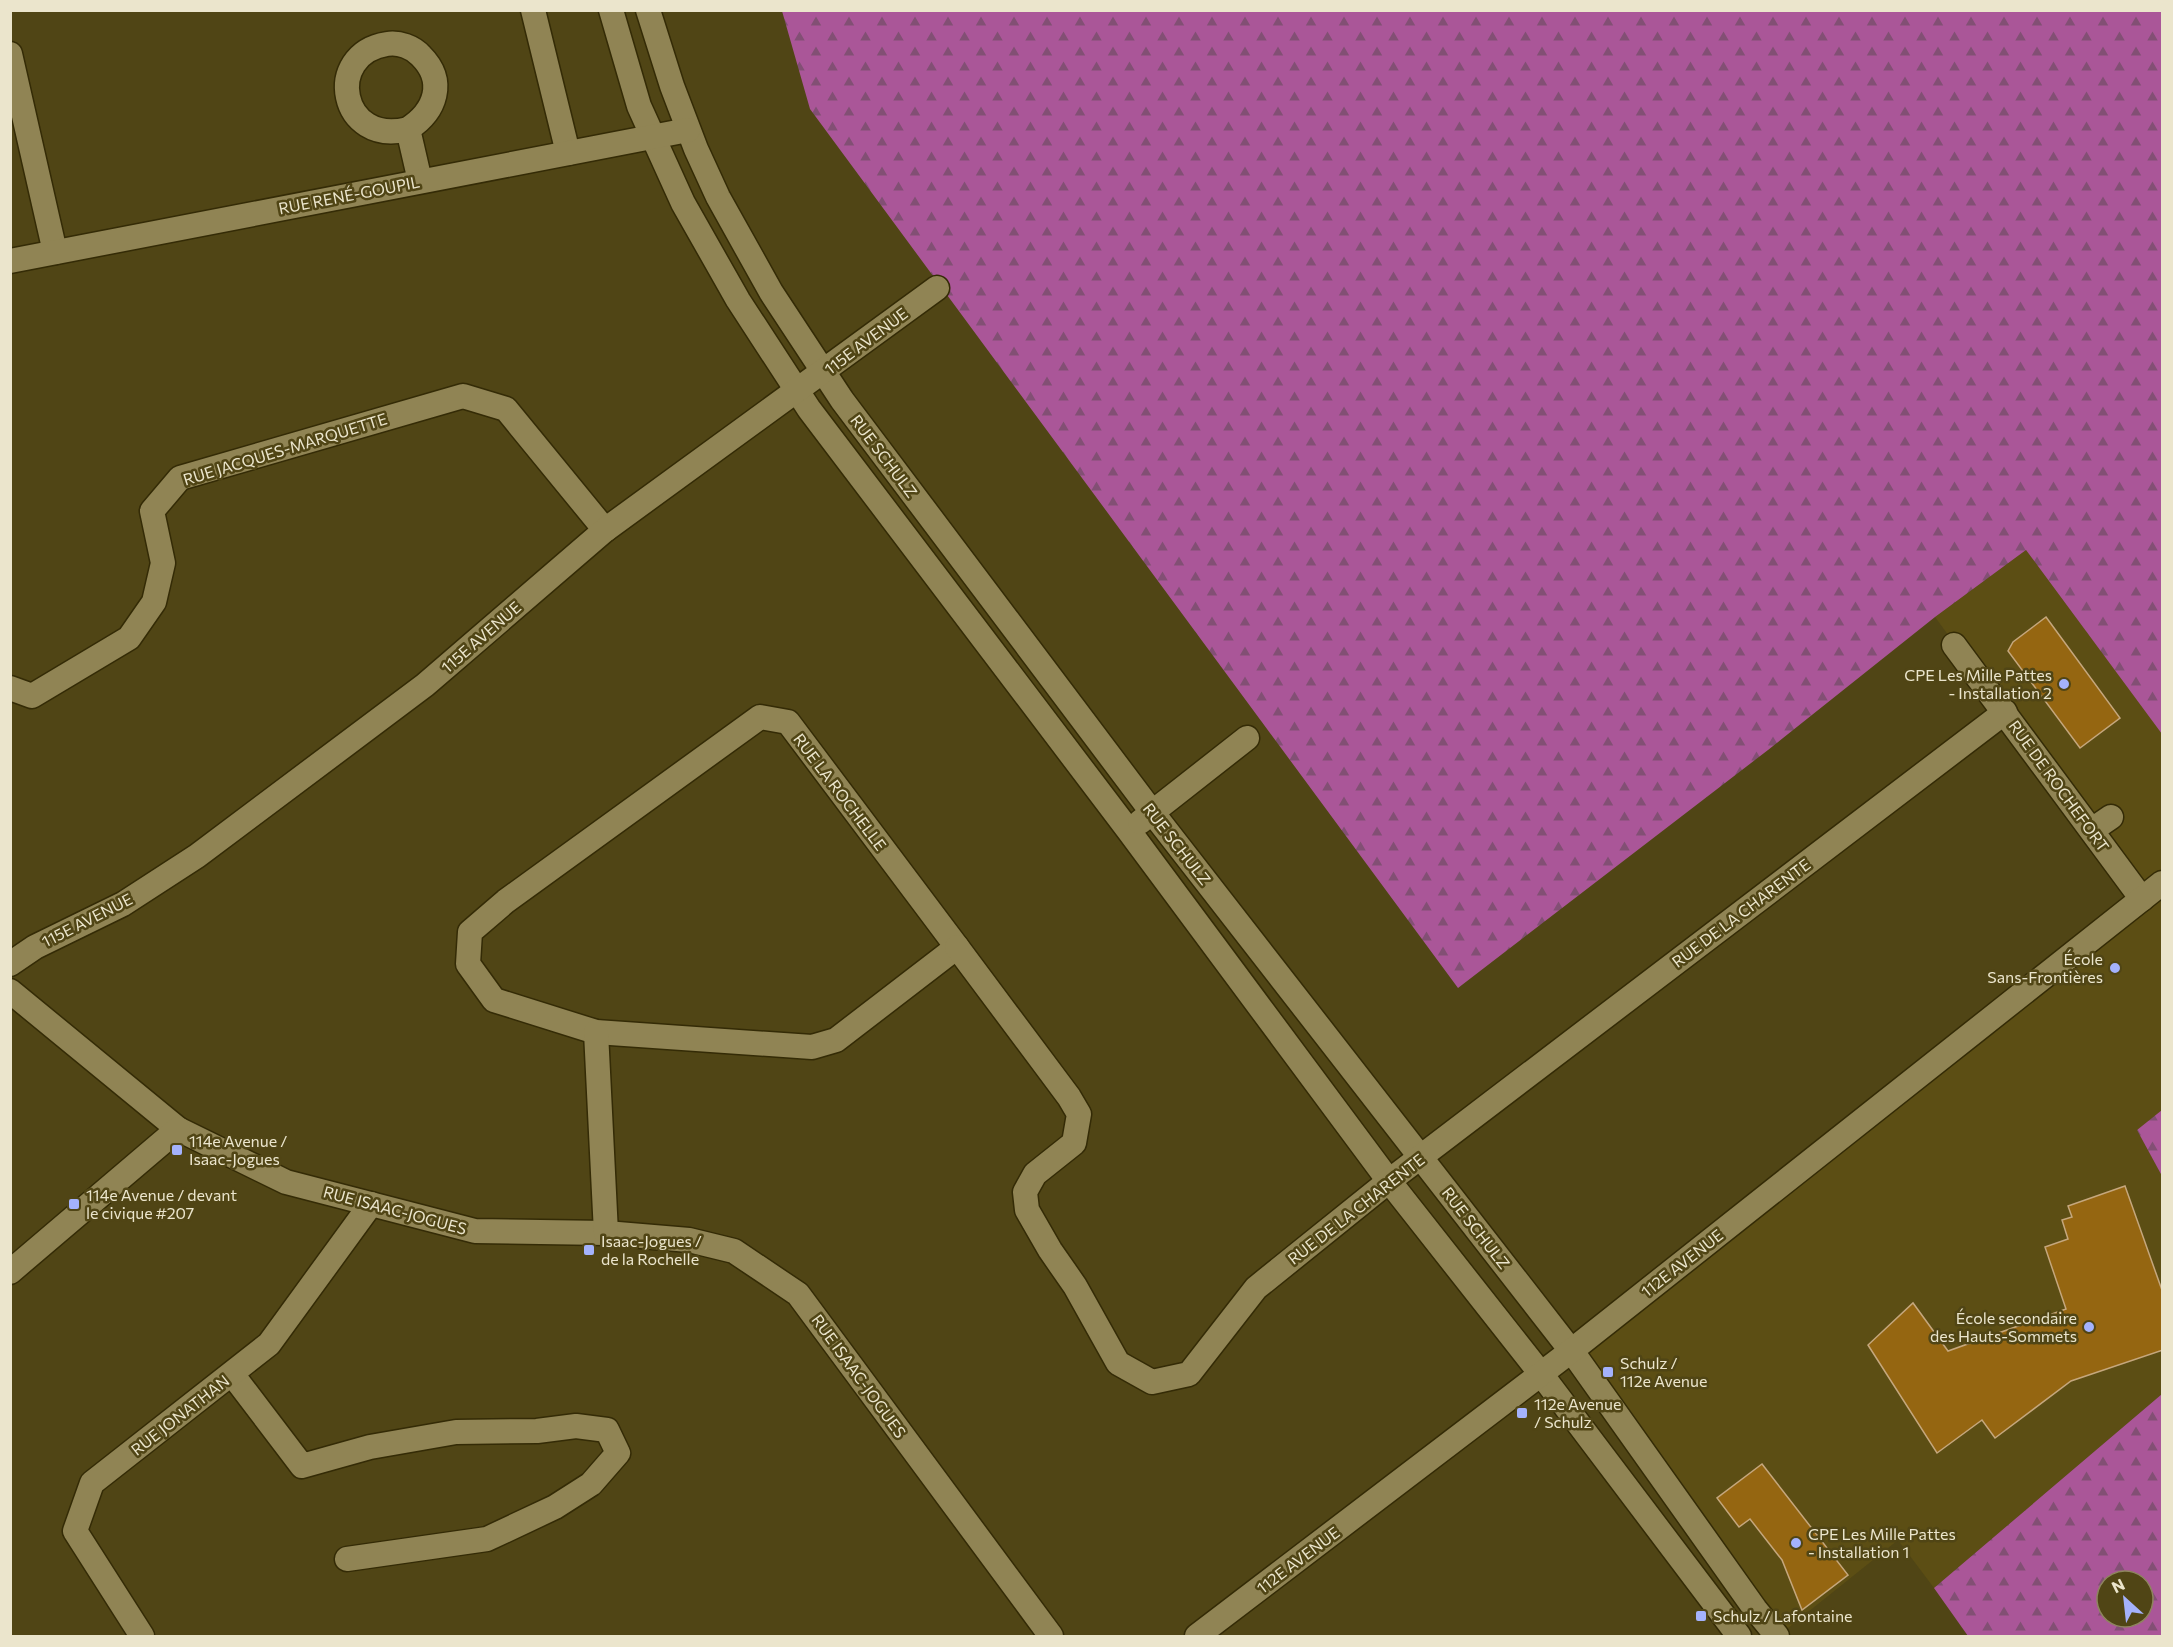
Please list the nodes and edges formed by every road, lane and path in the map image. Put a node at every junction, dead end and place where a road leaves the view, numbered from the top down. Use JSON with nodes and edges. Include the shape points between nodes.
{"nodes":[{"id":1,"x":533,"y":10,"type":"edge"},
{"id":2,"x":611,"y":10,"type":"edge"},
{"id":3,"x":648,"y":10,"type":"edge"},
{"id":4,"x":10,"y":54,"type":"edge"},
{"id":5,"x":408,"y":129,"type":"dead end"},
{"id":6,"x":688,"y":130,"type":"junction"},
{"id":7,"x":652,"y":136,"type":"junction"},
{"id":8,"x":568,"y":153,"type":"junction"},
{"id":9,"x":420,"y":181,"type":"junction"},
{"id":10,"x":55,"y":252,"type":"junction"},
{"id":11,"x":10,"y":261,"type":"edge"},
{"id":12,"x":938,"y":288,"type":"dead end"},
{"id":13,"x":824,"y":373,"type":"junction"},
{"id":14,"x":798,"y":392,"type":"junction"},
{"id":15,"x":605,"y":530,"type":"junction"},
{"id":16,"x":1954,"y":645,"type":"dead end"},
{"id":17,"x":10,"y":688,"type":"edge"},
{"id":18,"x":2004,"y":712,"type":"junction"},
{"id":19,"x":1246,"y":738,"type":"dead end"},
{"id":20,"x":1152,"y":812,"type":"junction"},
{"id":21,"x":1129,"y":831,"type":"junction"},
{"id":22,"x":2163,"y":883,"type":"edge"},
{"id":23,"x":2142,"y":899,"type":"junction"},
{"id":24,"x":957,"y":947,"type":"junction"},
{"id":25,"x":10,"y":964,"type":"edge"},
{"id":26,"x":10,"y":991,"type":"edge"},
{"id":27,"x":596,"y":1032,"type":"junction"},
{"id":28,"x":178,"y":1129,"type":"junction"},
{"id":29,"x":1421,"y":1157,"type":"junction"},
{"id":30,"x":1389,"y":1182,"type":"junction"},
{"id":31,"x":371,"y":1204,"type":"junction"},
{"id":32,"x":606,"y":1233,"type":"junction"},
{"id":33,"x":10,"y":1272,"type":"edge"},
{"id":34,"x":1571,"y":1351,"type":"junction"},
{"id":35,"x":232,"y":1374,"type":"junction"},
{"id":36,"x":1541,"y":1374,"type":"junction"},
{"id":37,"x":1662,"y":1476,"type":"junction"},
{"id":38,"x":1632,"y":1496,"type":"junction"},
{"id":39,"x":347,"y":1560,"type":"dead end"},
{"id":40,"x":1755,"y":1609,"type":"junction"},
{"id":41,"x":1730,"y":1633,"type":"edge"},
{"id":42,"x":1773,"y":1635,"type":"edge"},
{"id":43,"x":142,"y":1636,"type":"edge"},
{"id":44,"x":1052,"y":1636,"type":"edge"},
{"id":45,"x":1197,"y":1636,"type":"edge"}],
"edges":[{"from":1,"to":8,"type":"street"},
{"from":2,"to":7,"type":"street","name":"RUE SCHULZ","via":[[639,106]]},
{"from":3,"to":6,"type":"street","name":"RUE SCHULZ"},
{"from":4,"to":10,"type":"street"},
{"from":5,"to":9,"type":"street"},
{"from":6,"to":7,"type":"street","name":"RUE RENÉ-GOUPIL"},
{"from":6,"to":13,"type":"street","name":"RUE SCHULZ","via":[[718,197],[771,292]]},
{"from":7,"to":8,"type":"street","name":"RUE RENÉ-GOUPIL"},
{"from":7,"to":14,"type":"street","name":"RUE SCHULZ","via":[[683,203],[738,300]]},
{"from":8,"to":9,"type":"street","name":"RUE RENÉ-GOUPIL"},
{"from":9,"to":10,"type":"street","name":"RUE RENÉ-GOUPIL"},
{"from":10,"to":11,"type":"street","name":"RUE RENÉ-GOUPIL"},
{"from":12,"to":13,"type":"street","name":"115E AVENUE"},
{"from":13,"to":14,"type":"street","name":"115E AVENUE"},
{"from":13,"to":20,"type":"street","name":"RUE SCHULZ"},
{"from":14,"to":15,"type":"street","name":"115E AVENUE"},
{"from":14,"to":21,"type":"street","name":"RUE SCHULZ"},
{"from":15,"to":17,"type":"street","name":"RUE JACQUES-MARQUETTE","via":[[506,409],[464,396],[180,478],[152,511],[163,563],[154,602],[129,638],[32,696]]},
{"from":15,"to":25,"type":"street","name":"115E AVENUE","via":[[424,685],[197,856],[123,904],[35,947]]},
{"from":16,"to":18,"type":"street","name":"RUE DE ROCHEFORT"},
{"from":18,"to":23,"type":"street","name":"RUE DE ROCHEFORT","via":[[2102,824]]},
{"from":18,"to":29,"type":"street","name":"RUE DE LA CHARENTE"},
{"from":19,"to":20,"type":"street"},
{"from":20,"to":21,"type":"street"},
{"from":20,"to":29,"type":"street","name":"RUE SCHULZ"},
{"from":21,"to":30,"type":"street","name":"RUE SCHULZ"},
{"from":22,"to":23,"type":"street","name":"112E AVENUE"},
{"from":23,"to":34,"type":"street","name":"112E AVENUE"},
{"from":24,"to":27,"type":"street","name":"RUE LA ROCHELLE","via":[[836,1040],[812,1047]]},
{"from":24,"to":27,"type":"street","name":"RUE LA ROCHELLE","via":[[788,722],[760,717],[506,901],[470,932],[468,964],[494,1000]]},
{"from":24,"to":30,"type":"street","name":"RUE DE LA CHARENTE","via":[[1079,1114],[1074,1143],[1035,1174],[1025,1192],[1027,1210],[1118,1363],[1152,1382],[1189,1374],[1256,1288]]},
{"from":26,"to":28,"type":"street","name":"RUE ISAAC-JOGUES"},
{"from":27,"to":32,"type":"street"},
{"from":28,"to":31,"type":"street","name":"RUE ISAAC-JOGUES","via":[[286,1182]]},
{"from":28,"to":33,"type":"street"},
{"from":29,"to":30,"type":"street","name":"RUE DE LA CHARENTE"},
{"from":29,"to":34,"type":"street","name":"RUE SCHULZ"},
{"from":30,"to":36,"type":"street","name":"RUE SCHULZ"},
{"from":31,"to":32,"type":"street","name":"RUE ISAAC-JOGUES","via":[[475,1231]]},
{"from":31,"to":35,"type":"street","name":"RUE JONATHAN","via":[[269,1344]]},
{"from":32,"to":44,"type":"street","name":"RUE ISAAC-JOGUES","via":[[689,1240],[734,1251],[798,1294]]},
{"from":34,"to":36,"type":"street","name":"112E AVENUE"},
{"from":34,"to":37,"type":"street","name":"RUE SCHULZ"},
{"from":35,"to":39,"type":"street","via":[[302,1466],[370,1447],[456,1432],[537,1431],[576,1426],[607,1430],[618,1453],[582,1490],[488,1539]]},
{"from":35,"to":43,"type":"street","name":"RUE JONATHAN","via":[[92,1483],[75,1531]]},
{"from":36,"to":38,"type":"street","name":"RUE SCHULZ"},
{"from":36,"to":45,"type":"street","name":"112E AVENUE"},
{"from":37,"to":38,"type":"street"},
{"from":37,"to":40,"type":"street","name":"RUE SCHULZ"},
{"from":38,"to":41,"type":"street","name":"RUE SCHULZ"},
{"from":40,"to":41,"type":"street"},
{"from":40,"to":42,"type":"street","name":"RUE SCHULZ"}]}
